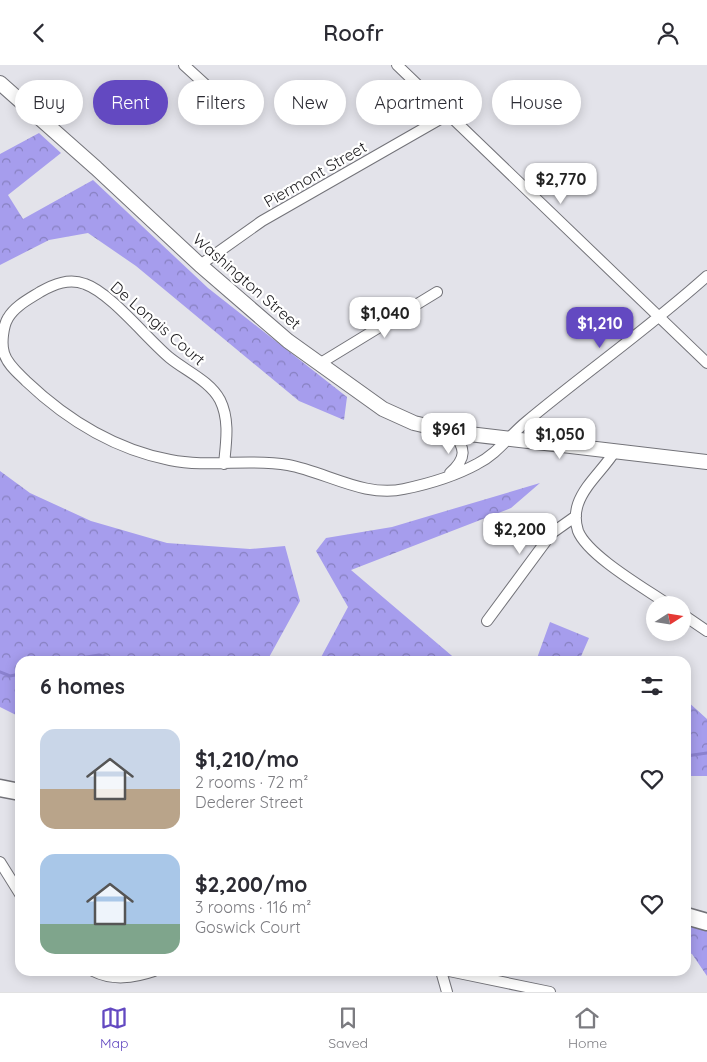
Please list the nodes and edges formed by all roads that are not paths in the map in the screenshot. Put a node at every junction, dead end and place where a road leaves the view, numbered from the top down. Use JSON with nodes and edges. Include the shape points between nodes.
{"nodes":[{"id":1,"x":184,"y":65,"type":"edge"},
{"id":2,"x":396,"y":65,"type":"edge"},
{"id":3,"x":200,"y":80,"type":"edge"},
{"id":4,"x":412,"y":80,"type":"edge"},
{"id":5,"x":0,"y":83,"type":"edge"},
{"id":6,"x":430,"y":125,"type":"edge"},
{"id":7,"x":460,"y":125,"type":"edge"},
{"id":8,"x":200,"y":265,"type":"junction"},
{"id":9,"x":707,"y":276,"type":"edge"},
{"id":10,"x":437,"y":292,"type":"dead end"},
{"id":11,"x":661,"y":317,"type":"junction"},
{"id":12,"x":696,"y":351,"type":"junction"},
{"id":13,"x":707,"y":358,"type":"edge"},
{"id":14,"x":707,"y":363,"type":"edge"},
{"id":15,"x":319,"y":364,"type":"junction"},
{"id":16,"x":452,"y":432,"type":"junction"},
{"id":17,"x":509,"y":439,"type":"junction"},
{"id":18,"x":615,"y":451,"type":"junction"},
{"id":19,"x":707,"y":462,"type":"edge"},
{"id":20,"x":224,"y":465,"type":"junction"},
{"id":21,"x":444,"y":477,"type":"junction"},
{"id":22,"x":576,"y":516,"type":"junction"},
{"id":23,"x":657,"y":596,"type":"edge"},
{"id":24,"x":691,"y":620,"type":"edge"},
{"id":25,"x":487,"y":621,"type":"dead end"},
{"id":26,"x":707,"y":631,"type":"edge"},
{"id":27,"x":0,"y":788,"type":"edge"},
{"id":28,"x":15,"y":791,"type":"edge"},
{"id":29,"x":0,"y":861,"type":"edge"},
{"id":30,"x":15,"y":886,"type":"edge"},
{"id":31,"x":691,"y":917,"type":"edge"},
{"id":32,"x":707,"y":922,"type":"edge"},
{"id":33,"x":102,"y":976,"type":"edge"},
{"id":34,"x":131,"y":976,"type":"edge"},
{"id":35,"x":442,"y":976,"type":"edge"},
{"id":36,"x":473,"y":976,"type":"edge"},
{"id":37,"x":447,"y":992,"type":"edge"},
{"id":38,"x":550,"y":992,"type":"edge"}],
"edges":[{"from":1,"to":3,"type":"street"},
{"from":2,"to":4,"type":"street"},
{"from":5,"to":8,"type":"main road","name":"Washington Street"},
{"from":6,"to":8,"type":"street","name":"Piermont Street","via":[[262,221]]},
{"from":7,"to":11,"type":"street"},
{"from":8,"to":15,"type":"main road","name":"Washington Street"},
{"from":9,"to":11,"type":"street","name":"De Longis Court"},
{"from":10,"to":15,"type":"street"},
{"from":11,"to":12,"type":"street"},
{"from":11,"to":17,"type":"street","name":"De Longis Court","via":[[524,423]]},
{"from":12,"to":13,"type":"street"},
{"from":12,"to":14,"type":"street"},
{"from":15,"to":16,"type":"main road","name":"Washington Street","via":[[383,409],[414,423]]},
{"from":16,"to":17,"type":"main road","name":"Washington Street"},
{"from":16,"to":21,"type":"street","via":[[462,443],[463,454],[459,465]]},
{"from":17,"to":18,"type":"main road","name":"Washington Street"},
{"from":17,"to":21,"type":"street","name":"De Longis Court","via":[[478,464]]},
{"from":18,"to":19,"type":"main road","name":"Washington Street"},
{"from":18,"to":22,"type":"street","via":[[584,493]]},
{"from":20,"to":20,"type":"street","name":"De Longis Court","via":[[225,413],[218,397],[102,293],[85,283],[67,281],[47,288],[20,305],[8,318],[3,336],[4,353],[13,369],[71,419],[135,450],[169,460]]},
{"from":20,"to":21,"type":"street","name":"De Longis Court","via":[[287,465],[382,492],[401,490]]},
{"from":22,"to":23,"type":"street","via":[[578,531],[589,546]]},
{"from":22,"to":25,"type":"street","via":[[552,533]]},
{"from":24,"to":26,"type":"street"},
{"from":27,"to":28,"type":"main road"},
{"from":29,"to":30,"type":"street"},
{"from":31,"to":32,"type":"main road"},
{"from":33,"to":34,"type":"street"},
{"from":35,"to":37,"type":"street"},
{"from":36,"to":38,"type":"street"}]}
